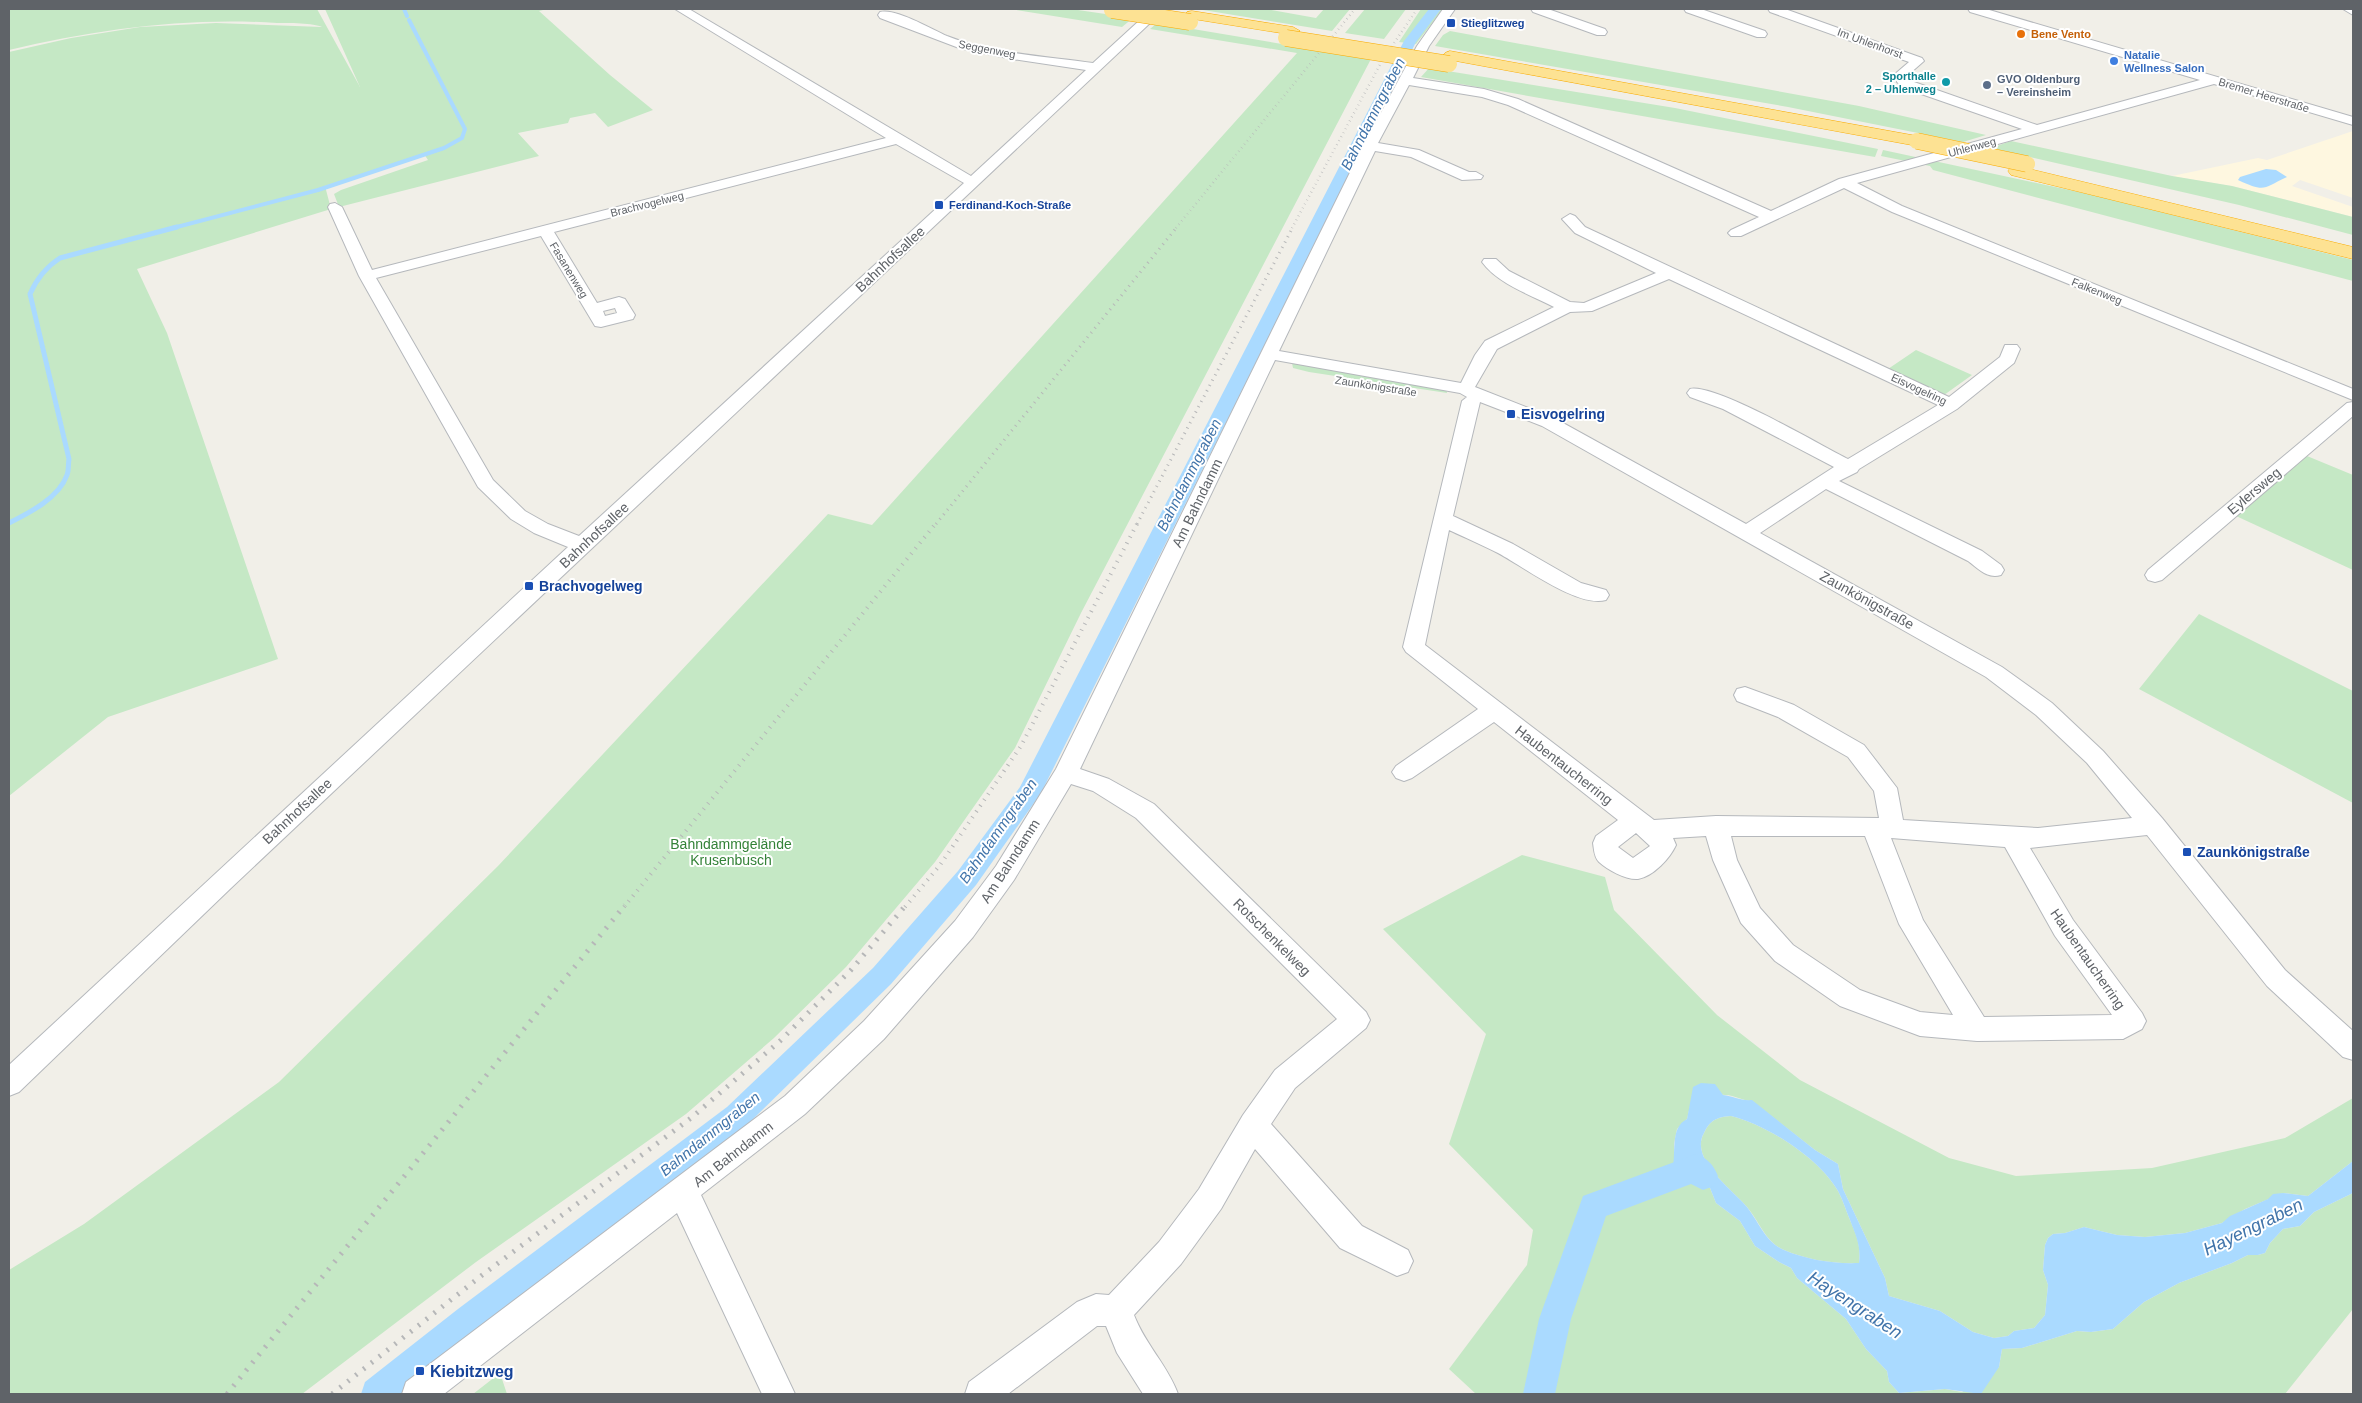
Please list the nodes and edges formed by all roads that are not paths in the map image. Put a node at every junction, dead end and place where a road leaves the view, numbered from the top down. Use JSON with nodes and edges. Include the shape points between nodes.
{"nodes":[{"id":1,"x":681,"y":9,"type":"edge"},
{"id":2,"x":1110,"y":9,"type":"edge"},
{"id":3,"x":1157,"y":9,"type":"edge"},
{"id":4,"x":1449,"y":9,"type":"edge"},
{"id":5,"x":1537,"y":9,"type":"edge"},
{"id":6,"x":1690,"y":9,"type":"edge"},
{"id":7,"x":1774,"y":9,"type":"edge"},
{"id":8,"x":1974,"y":9,"type":"edge"},
{"id":9,"x":2349,"y":9,"type":"edge"},
{"id":10,"x":2353,"y":11,"type":"edge"},
{"id":11,"x":884,"y":15,"type":"dead end"},
{"id":12,"x":1191,"y":18,"type":"junction"},
{"id":13,"x":1600,"y":32,"type":"dead end"},
{"id":14,"x":1761,"y":34,"type":"dead end"},
{"id":15,"x":1095,"y":68,"type":"junction"},
{"id":16,"x":1404,"y":80,"type":"junction"},
{"id":17,"x":2215,"y":80,"type":"junction"},
{"id":18,"x":2353,"y":121,"type":"edge"},
{"id":19,"x":2036,"y":129,"type":"junction"},
{"id":20,"x":897,"y":139,"type":"junction"},
{"id":21,"x":1370,"y":146,"type":"junction"},
{"id":22,"x":2022,"y":168,"type":"junction"},
{"id":23,"x":1476,"y":176,"type":"dead end"},
{"id":24,"x":974,"y":181,"type":"junction"},
{"id":25,"x":1844,"y":182,"type":"junction"},
{"id":26,"x":335,"y":208,"type":"dead end"},
{"id":27,"x":1770,"y":216,"type":"junction"},
{"id":28,"x":1570,"y":218,"type":"dead end"},
{"id":29,"x":545,"y":230,"type":"junction"},
{"id":30,"x":1736,"y":233,"type":"dead end"},
{"id":31,"x":2353,"y":242,"type":"edge"},
{"id":32,"x":2353,"y":253,"type":"edge"},
{"id":33,"x":1490,"y":262,"type":"dead end"},
{"id":34,"x":1669,"y":273,"type":"junction"},
{"id":35,"x":367,"y":276,"type":"junction"},
{"id":36,"x":1567,"y":307,"type":"junction"},
{"id":37,"x":593,"y":309,"type":"dead end"},
{"id":38,"x":2011,"y":349,"type":"dead end"},
{"id":39,"x":1267,"y":361,"type":"junction"},
{"id":40,"x":1696,"y":393,"type":"dead end"},
{"id":41,"x":2353,"y":395,"type":"edge"},
{"id":42,"x":1475,"y":397,"type":"junction"},
{"id":43,"x":1951,"y":404,"type":"junction"},
{"id":44,"x":2353,"y":407,"type":"edge"},
{"id":45,"x":1850,"y":468,"type":"junction"},
{"id":46,"x":1825,"y":481,"type":"junction"},
{"id":47,"x":1442,"y":519,"type":"junction"},
{"id":48,"x":1746,"y":533,"type":"junction"},
{"id":49,"x":582,"y":545,"type":"junction"},
{"id":50,"x":1994,"y":570,"type":"dead end"},
{"id":51,"x":2155,"y":575,"type":"dead end"},
{"id":52,"x":1599,"y":595,"type":"dead end"},
{"id":53,"x":1745,"y":695,"type":"dead end"},
{"id":54,"x":1494,"y":710,"type":"junction"},
{"id":55,"x":1404,"y":772,"type":"dead end"},
{"id":56,"x":1066,"y":773,"type":"junction"},
{"id":57,"x":2153,"y":825,"type":"junction"},
{"id":58,"x":1716,"y":826,"type":"junction"},
{"id":59,"x":1884,"y":828,"type":"junction"},
{"id":60,"x":2012,"y":838,"type":"junction"},
{"id":61,"x":1977,"y":1029,"type":"junction"},
{"id":62,"x":2353,"y":1048,"type":"edge"},
{"id":63,"x":9,"y":1083,"type":"edge"},
{"id":64,"x":1253,"y":1125,"type":"junction"},
{"id":65,"x":682,"y":1194,"type":"junction"},
{"id":66,"x":1397,"y":1261,"type":"dead end"},
{"id":67,"x":1116,"y":1311,"type":"junction"},
{"id":68,"x":418,"y":1394,"type":"edge"},
{"id":69,"x":779,"y":1394,"type":"edge"},
{"id":70,"x":981,"y":1394,"type":"edge"},
{"id":71,"x":1162,"y":1394,"type":"edge"}],
"edges":[{"from":1,"to":20,"type":"street"},
{"from":2,"to":12,"type":"highway","bridge":true},
{"from":3,"to":12,"type":"highway"},
{"from":3,"to":15,"type":"street","name":"Bahnhofsallee"},
{"from":4,"to":16,"type":"street","name":"Am Bahndamm"},
{"from":5,"to":13,"type":"street"},
{"from":6,"to":14,"type":"street"},
{"from":7,"to":19,"type":"street","name":"Im Uhlenhorst","via":[[1918,61],[1901,74],[1910,85]]},
{"from":8,"to":17,"type":"street","name":"Bremer Heerstraße"},
{"from":9,"to":10,"type":"street"},
{"from":11,"to":15,"type":"street","name":"Seggenweg","via":[[962,45]]},
{"from":12,"to":22,"type":"highway","bridge":true,"via":[[1449,60],[1915,145]]},
{"from":15,"to":24,"type":"street","name":"Bahnhofsallee"},
{"from":16,"to":21,"type":"street","name":"Am Bahndamm"},
{"from":16,"to":27,"type":"street","via":[[1484,93],[1513,102]]},
{"from":17,"to":18,"type":"street","name":"Bremer Heerstraße"},
{"from":17,"to":19,"type":"street","name":"Uhlenweg"},
{"from":19,"to":25,"type":"street","name":"Uhlenweg"},
{"from":20,"to":24,"type":"street","via":[[963,178]]},
{"from":20,"to":29,"type":"street","name":"Brachvogelweg"},
{"from":21,"to":23,"type":"street","via":[[1400,149],[1467,177]]},
{"from":21,"to":39,"type":"street","name":"Am Bahndamm"},
{"from":22,"to":31,"type":"highway"},
{"from":22,"to":32,"type":"highway"},
{"from":24,"to":49,"type":"street","name":"Bahnhofsallee"},
{"from":25,"to":27,"type":"street","name":"Uhlenweg"},
{"from":25,"to":41,"type":"street","name":"Falkenweg","via":[[1905,212]]},
{"from":26,"to":35,"type":"street"},
{"from":27,"to":30,"type":"street","name":"Uhlenweg"},
{"from":28,"to":34,"type":"street","name":"Eisvogelring","via":[[1580,230]]},
{"from":29,"to":35,"type":"street","name":"Brachvogelweg"},
{"from":29,"to":37,"type":"street","name":"Fasanenweg"},
{"from":33,"to":36,"type":"street","via":[[1503,274]]},
{"from":34,"to":36,"type":"street","via":[[1586,308]]},
{"from":34,"to":43,"type":"street","name":"Eisvogelring"},
{"from":35,"to":49,"type":"street","via":[[485,483],[511,512],[532,526]]},
{"from":36,"to":42,"type":"street","via":[[1491,345],[1482,353],[1473,381]]},
{"from":38,"to":43,"type":"street","name":"Eisvogelring","via":[[2008,359]]},
{"from":39,"to":42,"type":"street","name":"Zaunkönigstraße"},
{"from":39,"to":56,"type":"street","name":"Am Bahndamm"},
{"from":40,"to":45,"type":"street","via":[[1729,405]]},
{"from":42,"to":47,"type":"street","name":"Haubentaucherring"},
{"from":42,"to":48,"type":"street","name":"Zaunkönigstraße","via":[[1516,408],[1548,422]]},
{"from":43,"to":45,"type":"street","name":"Eisvogelring"},
{"from":44,"to":51,"type":"street","name":"Eylersweg"},
{"from":45,"to":46,"type":"street","name":"Eisvogelring"},
{"from":46,"to":48,"type":"street","name":"Eisvogelring"},
{"from":46,"to":50,"type":"street","via":[[1974,556]]},
{"from":47,"to":52,"type":"street","via":[[1506,549],[1574,588]]},
{"from":47,"to":54,"type":"street","name":"Haubentaucherring","via":[[1414,647]]},
{"from":48,"to":57,"type":"street","name":"Zaunkönigstraße","via":[[1994,672],[2044,709],[2095,757]]},
{"from":49,"to":63,"type":"street","name":"Bahnhofsallee"},
{"from":53,"to":59,"type":"street","via":[[1786,711],[1856,751],[1885,788]]},
{"from":54,"to":55,"type":"street"},
{"from":54,"to":58,"type":"street","name":"Haubentaucherring","via":[[1642,825]]},
{"from":56,"to":64,"type":"street","name":"Rotschenkelweg","via":[[1101,785],[1146,812],[1356,1020],[1285,1079]]},
{"from":56,"to":65,"type":"street","name":"Am Bahndamm","via":[[1005,873],[964,929],[874,1030],[795,1105]]},
{"from":57,"to":60,"type":"street","name":"Haubentaucherring"},
{"from":57,"to":62,"type":"street","name":"Zaunkönigstraße","via":[[2276,978]]},
{"from":58,"to":59,"type":"street","name":"Haubentaucherring"},
{"from":58,"to":61,"type":"street","name":"Haubentaucherring","via":[[1725,860],[1750,915],[1784,953],[1850,998],[1920,1024]]},
{"from":59,"to":60,"type":"street","name":"Haubentaucherring"},
{"from":59,"to":61,"type":"street","via":[[1912,924]]},
{"from":60,"to":61,"type":"street","name":"Haubentaucherring","via":[[2064,928],[2132,1021],[2123,1027]]},
{"from":64,"to":66,"type":"street","via":[[1351,1237]]},
{"from":64,"to":67,"type":"street","name":"Rotschenkelweg","via":[[1210,1199],[1182,1238]]},
{"from":65,"to":68,"type":"street","name":"Am Bahndamm"},
{"from":65,"to":69,"type":"street","via":[[694,1212]]},
{"from":67,"to":70,"type":"street","via":[[1088,1313]]},
{"from":67,"to":71,"type":"street","via":[[1128,1342]]}]}
